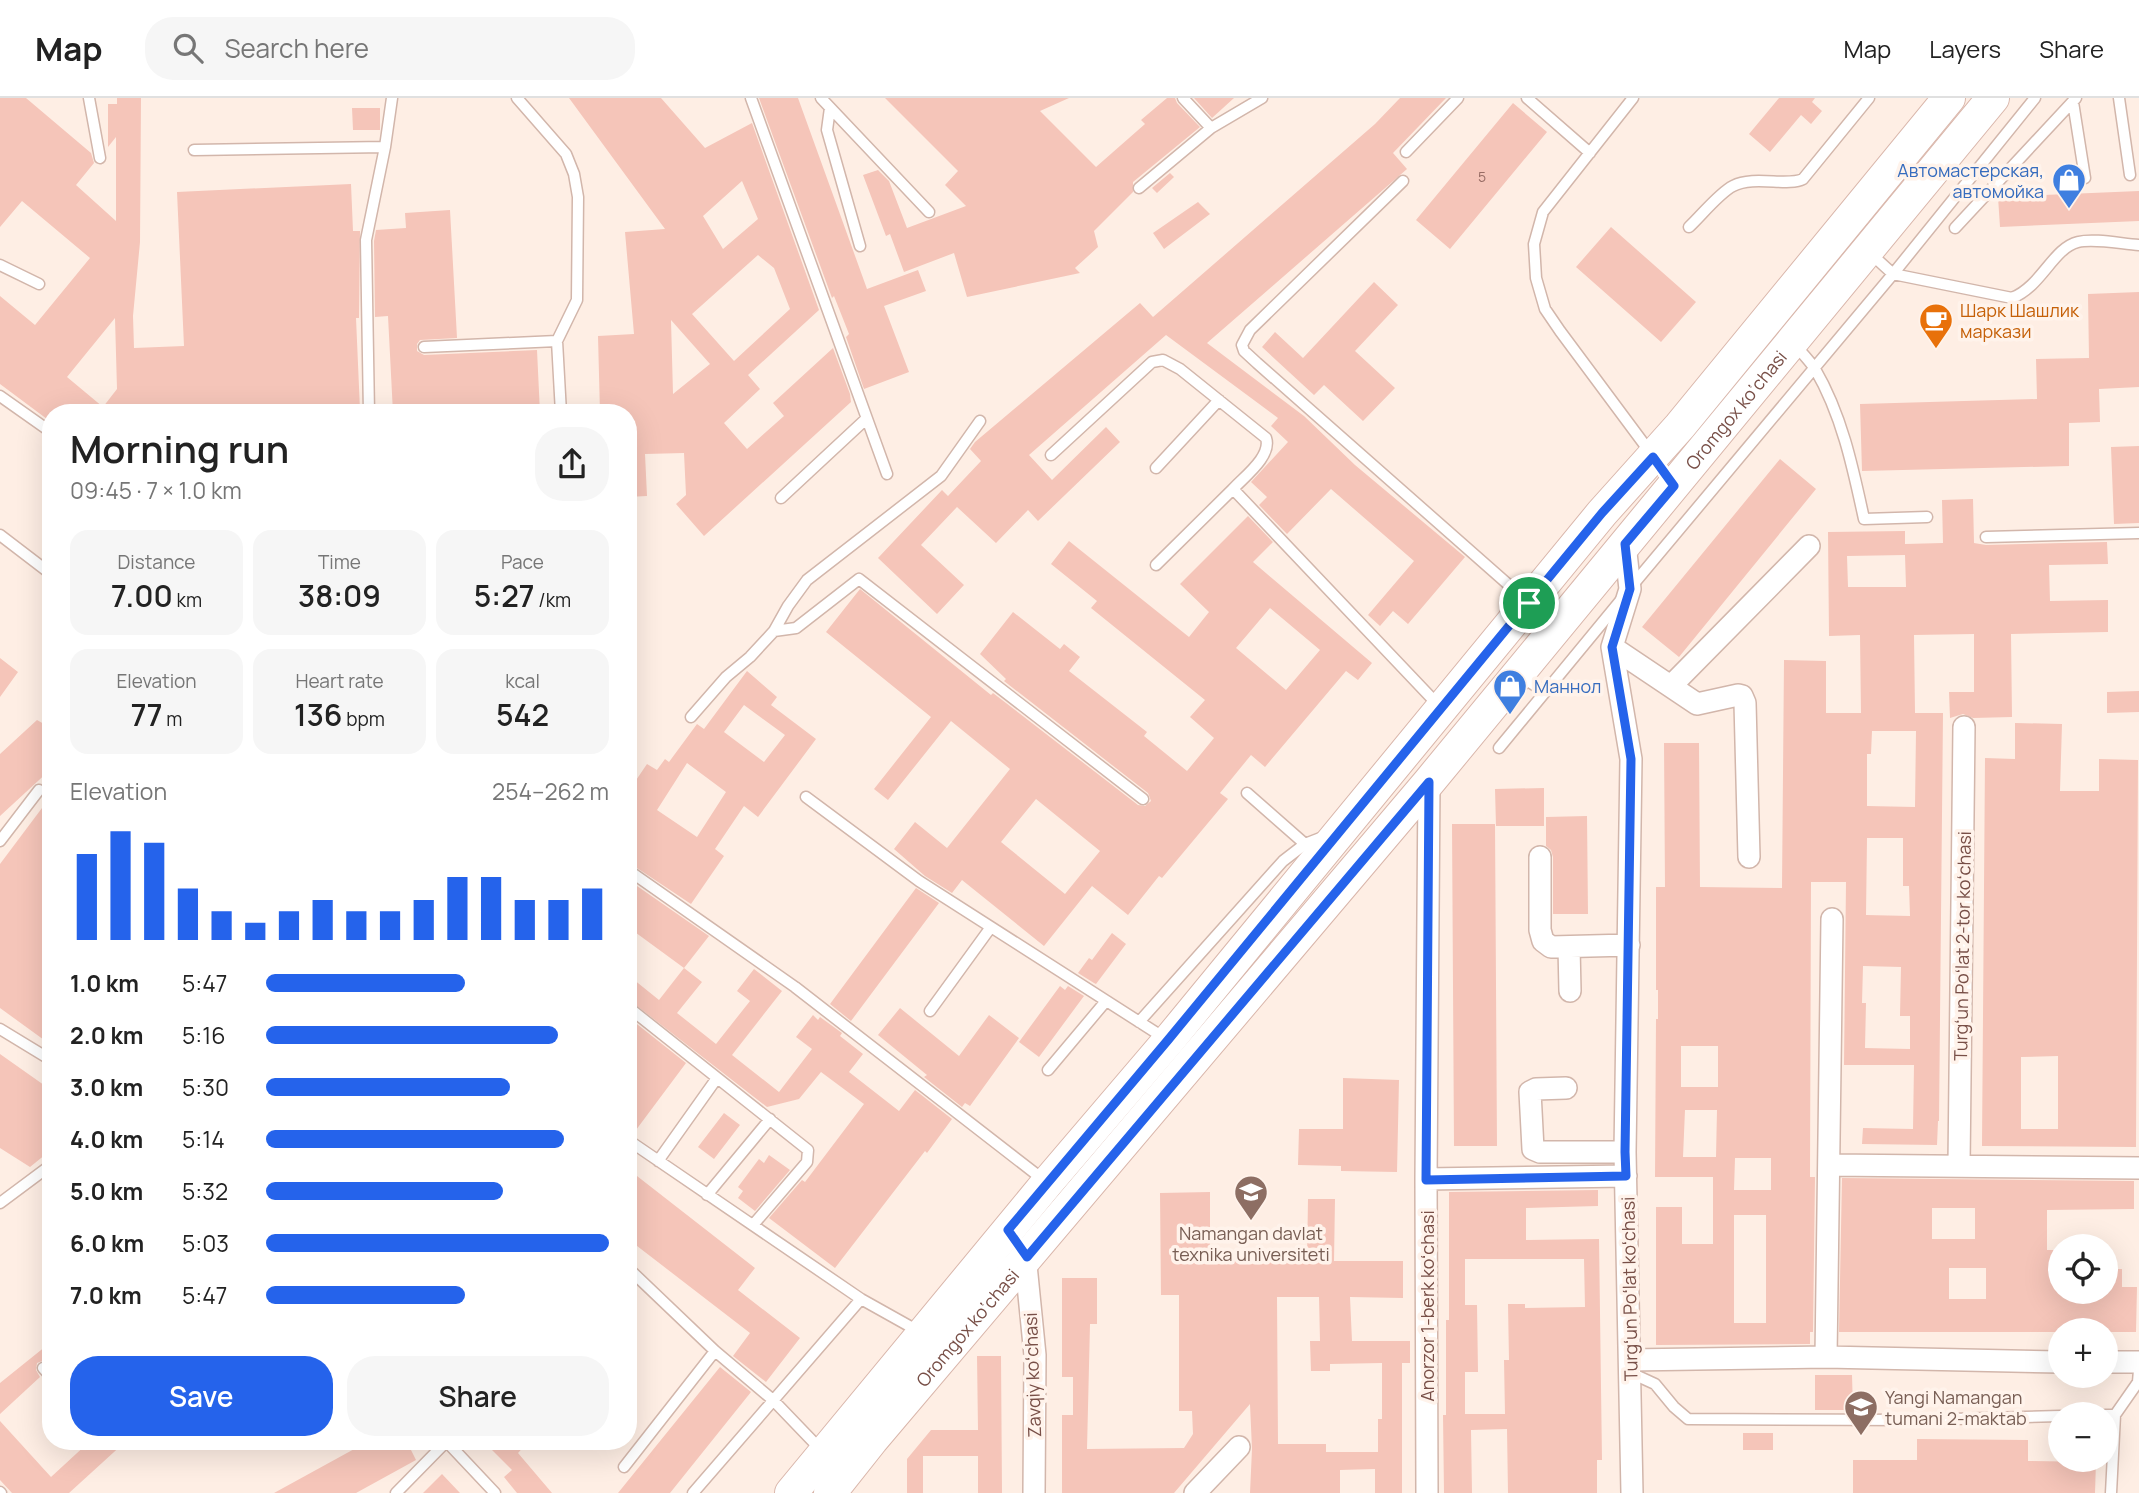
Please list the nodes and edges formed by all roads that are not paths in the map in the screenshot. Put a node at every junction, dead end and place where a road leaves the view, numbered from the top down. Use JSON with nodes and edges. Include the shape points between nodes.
{"nodes":[{"id":1,"x":89,"y":98,"type":"edge"},
{"id":2,"x":392,"y":98,"type":"edge"},
{"id":3,"x":517,"y":98,"type":"edge"},
{"id":4,"x":751,"y":98,"type":"edge"},
{"id":5,"x":821,"y":98,"type":"edge"},
{"id":6,"x":1184,"y":98,"type":"edge"},
{"id":7,"x":1262,"y":98,"type":"edge"},
{"id":8,"x":1458,"y":98,"type":"edge"},
{"id":9,"x":1527,"y":98,"type":"edge"},
{"id":10,"x":1633,"y":98,"type":"edge"},
{"id":11,"x":1868,"y":98,"type":"edge"},
{"id":12,"x":1949,"y":98,"type":"edge"},
{"id":13,"x":1993,"y":98,"type":"edge"},
{"id":14,"x":2035,"y":98,"type":"edge"},
{"id":15,"x":2119,"y":98,"type":"edge"},
{"id":16,"x":2075,"y":100,"type":"edge"},
{"id":17,"x":830,"y":108,"type":"junction"},
{"id":18,"x":1211,"y":128,"type":"junction"},
{"id":19,"x":385,"y":147,"type":"junction"},
{"id":20,"x":194,"y":150,"type":"dead end"},
{"id":21,"x":1406,"y":152,"type":"dead end"},
{"id":22,"x":1590,"y":153,"type":"junction"},
{"id":23,"x":100,"y":158,"type":"dead end"},
{"id":24,"x":2130,"y":175,"type":"dead end"},
{"id":25,"x":2085,"y":178,"type":"dead end"},
{"id":26,"x":1403,"y":181,"type":"dead end"},
{"id":27,"x":1139,"y":188,"type":"dead end"},
{"id":28,"x":929,"y":212,"type":"dead end"},
{"id":29,"x":1689,"y":227,"type":"dead end"},
{"id":30,"x":1955,"y":228,"type":"dead end"},
{"id":31,"x":2139,"y":245,"type":"edge"},
{"id":32,"x":860,"y":246,"type":"dead end"},
{"id":33,"x":1867,"y":250,"type":"junction"},
{"id":34,"x":0,"y":265,"type":"edge"},
{"id":35,"x":1894,"y":274,"type":"junction"},
{"id":36,"x":39,"y":284,"type":"dead end"},
{"id":37,"x":557,"y":341,"type":"junction"},
{"id":38,"x":1792,"y":342,"type":"junction"},
{"id":39,"x":424,"y":347,"type":"dead end"},
{"id":40,"x":1814,"y":368,"type":"junction"},
{"id":41,"x":0,"y":396,"type":"edge"},
{"id":42,"x":1219,"y":400,"type":"junction"},
{"id":43,"x":369,"y":404,"type":"edge"},
{"id":44,"x":560,"y":404,"type":"edge"},
{"id":45,"x":866,"y":419,"type":"junction"},
{"id":46,"x":980,"y":421,"type":"dead end"},
{"id":47,"x":42,"y":426,"type":"edge"},
{"id":48,"x":1051,"y":455,"type":"dead end"},
{"id":49,"x":1653,"y":457,"type":"junction"},
{"id":50,"x":1156,"y":468,"type":"dead end"},
{"id":51,"x":887,"y":474,"type":"dead end"},
{"id":52,"x":1674,"y":486,"type":"junction"},
{"id":53,"x":1233,"y":489,"type":"junction"},
{"id":54,"x":781,"y":498,"type":"dead end"},
{"id":55,"x":1927,"y":517,"type":"dead end"},
{"id":56,"x":2139,"y":533,"type":"edge"},
{"id":57,"x":0,"y":535,"type":"edge"},
{"id":58,"x":1986,"y":537,"type":"dead end"},
{"id":59,"x":1625,"y":544,"type":"junction"},
{"id":60,"x":1809,"y":546,"type":"dead end"},
{"id":61,"x":1156,"y":565,"type":"dead end"},
{"id":62,"x":42,"y":567,"type":"edge"},
{"id":63,"x":1630,"y":589,"type":"junction"},
{"id":64,"x":1529,"y":603,"type":"junction"},
{"id":65,"x":774,"y":631,"type":"junction"},
{"id":66,"x":1612,"y":647,"type":"junction"},
{"id":67,"x":1518,"y":674,"type":"junction"},
{"id":68,"x":1671,"y":686,"type":"junction"},
{"id":69,"x":1545,"y":692,"type":"junction"},
{"id":70,"x":1442,"y":709,"type":"junction"},
{"id":71,"x":691,"y":717,"type":"dead end"},
{"id":72,"x":1964,"y":727,"type":"dead end"},
{"id":73,"x":1470,"y":732,"type":"junction"},
{"id":74,"x":1499,"y":748,"type":"dead end"},
{"id":75,"x":1429,"y":782,"type":"junction"},
{"id":76,"x":39,"y":790,"type":"dead end"},
{"id":77,"x":1247,"y":793,"type":"dead end"},
{"id":78,"x":806,"y":797,"type":"dead end"},
{"id":79,"x":1143,"y":799,"type":"dead end"},
{"id":80,"x":1343,"y":827,"type":"junction"},
{"id":81,"x":0,"y":841,"type":"edge"},
{"id":82,"x":1305,"y":844,"type":"junction"},
{"id":83,"x":1540,"y":857,"type":"dead end"},
{"id":84,"x":1749,"y":857,"type":"dead end"},
{"id":85,"x":637,"y":876,"type":"edge"},
{"id":86,"x":1832,"y":919,"type":"dead end"},
{"id":87,"x":991,"y":927,"type":"junction"},
{"id":88,"x":1629,"y":945,"type":"junction"},
{"id":89,"x":1569,"y":947,"type":"junction"},
{"id":90,"x":1570,"y":991,"type":"dead end"},
{"id":91,"x":1106,"y":1001,"type":"junction"},
{"id":92,"x":930,"y":1011,"type":"dead end"},
{"id":93,"x":637,"y":1014,"type":"edge"},
{"id":94,"x":1139,"y":1022,"type":"junction"},
{"id":95,"x":0,"y":1029,"type":"edge"},
{"id":96,"x":1168,"y":1040,"type":"junction"},
{"id":97,"x":42,"y":1054,"type":"edge"},
{"id":98,"x":1048,"y":1070,"type":"dead end"},
{"id":99,"x":717,"y":1077,"type":"junction"},
{"id":100,"x":1566,"y":1088,"type":"dead end"},
{"id":101,"x":770,"y":1119,"type":"junction"},
{"id":102,"x":637,"y":1146,"type":"edge"},
{"id":103,"x":1625,"y":1152,"type":"junction"},
{"id":104,"x":658,"y":1161,"type":"junction"},
{"id":105,"x":1830,"y":1165,"type":"junction"},
{"id":106,"x":1959,"y":1165,"type":"junction"},
{"id":107,"x":2139,"y":1168,"type":"edge"},
{"id":108,"x":42,"y":1172,"type":"edge"},
{"id":109,"x":1626,"y":1176,"type":"junction"},
{"id":110,"x":1426,"y":1180,"type":"junction"},
{"id":111,"x":1047,"y":1183,"type":"junction"},
{"id":112,"x":707,"y":1195,"type":"junction"},
{"id":113,"x":0,"y":1203,"type":"edge"},
{"id":114,"x":752,"y":1225,"type":"junction"},
{"id":115,"x":1008,"y":1230,"type":"junction"},
{"id":116,"x":1027,"y":1257,"type":"junction"},
{"id":117,"x":637,"y":1277,"type":"edge"},
{"id":118,"x":861,"y":1299,"type":"junction"},
{"id":119,"x":922,"y":1334,"type":"junction"},
{"id":120,"x":715,"y":1351,"type":"junction"},
{"id":121,"x":1826,"y":1357,"type":"junction"},
{"id":122,"x":2048,"y":1362,"type":"edge"},
{"id":123,"x":2118,"y":1362,"type":"edge"},
{"id":124,"x":2139,"y":1362,"type":"edge"},
{"id":125,"x":1631,"y":1366,"type":"junction"},
{"id":126,"x":2139,"y":1370,"type":"edge"},
{"id":127,"x":773,"y":1400,"type":"junction"},
{"id":128,"x":2118,"y":1406,"type":"edge"},
{"id":129,"x":2048,"y":1416,"type":"edge"},
{"id":130,"x":1239,"y":1447,"type":"dead end"},
{"id":131,"x":439,"y":1450,"type":"edge"},
{"id":132,"x":455,"y":1450,"type":"edge"},
{"id":133,"x":824,"y":1453,"type":"junction"},
{"id":134,"x":624,"y":1467,"type":"dead end"},
{"id":135,"x":2111,"y":1472,"type":"edge"},
{"id":136,"x":797,"y":1490,"type":"edge"},
{"id":137,"x":396,"y":1493,"type":"edge"},
{"id":138,"x":495,"y":1493,"type":"edge"},
{"id":139,"x":693,"y":1493,"type":"edge"},
{"id":140,"x":830,"y":1493,"type":"edge"},
{"id":141,"x":1034,"y":1493,"type":"edge"},
{"id":142,"x":1195,"y":1493,"type":"edge"},
{"id":143,"x":1427,"y":1493,"type":"edge"},
{"id":144,"x":1632,"y":1493,"type":"edge"},
{"id":145,"x":2111,"y":1493,"type":"edge"}],
"edges":[{"from":1,"to":23,"type":"lane"},
{"from":2,"to":19,"type":"lane"},
{"from":3,"to":37,"type":"lane","via":[[566,154],[578,197],[577,300]]},
{"from":4,"to":45,"type":"lane"},
{"from":5,"to":17,"type":"lane"},
{"from":6,"to":18,"type":"lane"},
{"from":7,"to":18,"type":"lane"},
{"from":8,"to":21,"type":"lane"},
{"from":9,"to":22,"type":"lane"},
{"from":10,"to":22,"type":"lane"},
{"from":11,"to":29,"type":"lane","via":[[1803,179],[1793,183],[1746,181],[1731,186]]},
{"from":12,"to":49,"type":"main road","name":"Oromgox ko‘chasi"},
{"from":13,"to":33,"type":"main road","name":"Oromgox ko‘chasi"},
{"from":14,"to":35,"type":"lane"},
{"from":15,"to":24,"type":"lane"},
{"from":16,"to":25,"type":"lane"},
{"from":16,"to":30,"type":"lane"},
{"from":17,"to":28,"type":"lane"},
{"from":17,"to":32,"type":"lane","via":[[827,130]]},
{"from":18,"to":27,"type":"lane"},
{"from":19,"to":20,"type":"lane"},
{"from":19,"to":43,"type":"lane","via":[[366,240]]},
{"from":22,"to":49,"type":"lane","via":[[1543,212],[1534,244],[1536,278],[1545,309]]},
{"from":26,"to":64,"type":"lane","via":[[1250,330],[1242,345]]},
{"from":31,"to":35,"type":"lane","via":[[2076,242],[2032,286],[2012,298]]},
{"from":33,"to":35,"type":"lane"},
{"from":33,"to":38,"type":"main road","name":"Oromgox ko‘chasi"},
{"from":34,"to":36,"type":"lane"},
{"from":35,"to":40,"type":"lane"},
{"from":37,"to":39,"type":"lane"},
{"from":37,"to":44,"type":"lane"},
{"from":38,"to":40,"type":"lane"},
{"from":38,"to":52,"type":"main road","name":"Oromgox ko‘chasi"},
{"from":40,"to":55,"type":"lane","via":[[1839,424],[1864,519]]},
{"from":40,"to":63,"type":"lane"},
{"from":41,"to":47,"type":"lane"},
{"from":42,"to":48,"type":"lane","via":[[1171,363],[1152,362]]},
{"from":42,"to":50,"type":"lane"},
{"from":42,"to":53,"type":"lane","via":[[1266,438],[1268,445]]},
{"from":45,"to":51,"type":"lane"},
{"from":45,"to":54,"type":"lane"},
{"from":46,"to":65,"type":"lane","via":[[941,476],[807,580]]},
{"from":49,"to":52,"type":"lane"},
{"from":49,"to":64,"type":"main road","name":"Oromgox ko‘chasi"},
{"from":52,"to":59,"type":"main road","name":"Oromgox ko‘chasi"},
{"from":53,"to":61,"type":"lane"},
{"from":53,"to":70,"type":"lane"},
{"from":56,"to":58,"type":"lane"},
{"from":57,"to":62,"type":"lane"},
{"from":59,"to":63,"type":"street","name":"Turgʻun Poʻlat koʻchasi"},
{"from":59,"to":67,"type":"main road","name":"Oromgox ko‘chasi"},
{"from":60,"to":68,"type":"street"},
{"from":63,"to":66,"type":"street","name":"Turgʻun Poʻlat koʻchasi"},
{"from":63,"to":69,"type":"lane"},
{"from":64,"to":70,"type":"main road","name":"Oromgox ko‘chasi"},
{"from":65,"to":71,"type":"lane"},
{"from":65,"to":79,"type":"lane","via":[[796,628],[859,579]]},
{"from":66,"to":68,"type":"street"},
{"from":66,"to":88,"type":"street","name":"Turgʻun Poʻlat koʻchasi","via":[[1631,759]]},
{"from":67,"to":69,"type":"lane"},
{"from":67,"to":73,"type":"main road","name":"Oromgox ko‘chasi"},
{"from":68,"to":84,"type":"street","via":[[1697,704],[1742,696]]},
{"from":69,"to":74,"type":"lane"},
{"from":70,"to":73,"type":"main road"},
{"from":70,"to":80,"type":"main road","name":"Oromgox ko‘chasi"},
{"from":72,"to":106,"type":"street","name":"Turgʻun Poʻlat 2-tor koʻchasi"},
{"from":73,"to":75,"type":"main road","name":"Oromgox ko‘chasi"},
{"from":75,"to":110,"type":"street","name":"Anorzor 1-berk koʻchasi"},
{"from":75,"to":116,"type":"main road","name":"Oromgox ko‘chasi"},
{"from":76,"to":81,"type":"lane"},
{"from":77,"to":82,"type":"lane"},
{"from":78,"to":87,"type":"lane","via":[[919,881]]},
{"from":80,"to":82,"type":"lane"},
{"from":80,"to":96,"type":"main road","name":"Oromgox ko‘chasi"},
{"from":82,"to":94,"type":"lane","via":[[1283,861]]},
{"from":83,"to":89,"type":"street","via":[[1543,941],[1551,947]]},
{"from":85,"to":111,"type":"lane","via":[[795,986]]},
{"from":86,"to":105,"type":"street"},
{"from":87,"to":91,"type":"lane"},
{"from":87,"to":92,"type":"lane"},
{"from":88,"to":89,"type":"street"},
{"from":88,"to":103,"type":"street","name":"Turgʻun Poʻlat koʻchasi"},
{"from":89,"to":90,"type":"street"},
{"from":91,"to":94,"type":"lane"},
{"from":91,"to":98,"type":"lane"},
{"from":93,"to":99,"type":"lane"},
{"from":94,"to":96,"type":"lane"},
{"from":95,"to":97,"type":"lane"},
{"from":96,"to":111,"type":"main road","name":"Oromgox ko‘chasi"},
{"from":99,"to":101,"type":"lane"},
{"from":99,"to":104,"type":"lane"},
{"from":100,"to":103,"type":"street","via":[[1530,1092],[1533,1149]]},
{"from":101,"to":112,"type":"lane"},
{"from":101,"to":114,"type":"lane","via":[[805,1147],[807,1162]]},
{"from":102,"to":104,"type":"lane"},
{"from":103,"to":109,"type":"street","name":"Turgʻun Poʻlat koʻchasi"},
{"from":104,"to":112,"type":"lane"},
{"from":105,"to":106,"type":"street"},
{"from":105,"to":121,"type":"street"},
{"from":106,"to":107,"type":"street"},
{"from":108,"to":113,"type":"lane"},
{"from":109,"to":110,"type":"street"},
{"from":109,"to":125,"type":"street","name":"Turgʻun Poʻlat koʻchasi"},
{"from":110,"to":143,"type":"street","name":"Anorzor 1-berk koʻchasi"},
{"from":111,"to":115,"type":"main road","name":"Oromgox ko‘chasi"},
{"from":112,"to":114,"type":"lane"},
{"from":114,"to":118,"type":"lane"},
{"from":115,"to":116,"type":"street"},
{"from":115,"to":119,"type":"main road","name":"Oromgox ko‘chasi"},
{"from":116,"to":140,"type":"main road","name":"Oromgox ko‘chasi"},
{"from":116,"to":141,"type":"street","name":"Zavqiy koʻchasi","via":[[1035,1355]]},
{"from":117,"to":120,"type":"lane"},
{"from":118,"to":119,"type":"lane"},
{"from":118,"to":127,"type":"lane"},
{"from":119,"to":133,"type":"main road","name":"Oromgox ko‘chasi"},
{"from":120,"to":127,"type":"lane"},
{"from":120,"to":134,"type":"lane"},
{"from":121,"to":122,"type":"street"},
{"from":121,"to":125,"type":"street"},
{"from":123,"to":124,"type":"street"},
{"from":125,"to":129,"type":"lane","via":[[1688,1419]]},
{"from":125,"to":144,"type":"street","name":"Turgʻun Poʻlat koʻchasi"},
{"from":126,"to":128,"type":"lane","via":[[2138,1382]]},
{"from":127,"to":133,"type":"lane"},
{"from":127,"to":139,"type":"lane"},
{"from":130,"to":142,"type":"street"},
{"from":131,"to":137,"type":"lane"},
{"from":132,"to":138,"type":"lane"},
{"from":133,"to":136,"type":"main road","name":"Oromgox ko‘chasi"},
{"from":135,"to":145,"type":"lane"}]}
